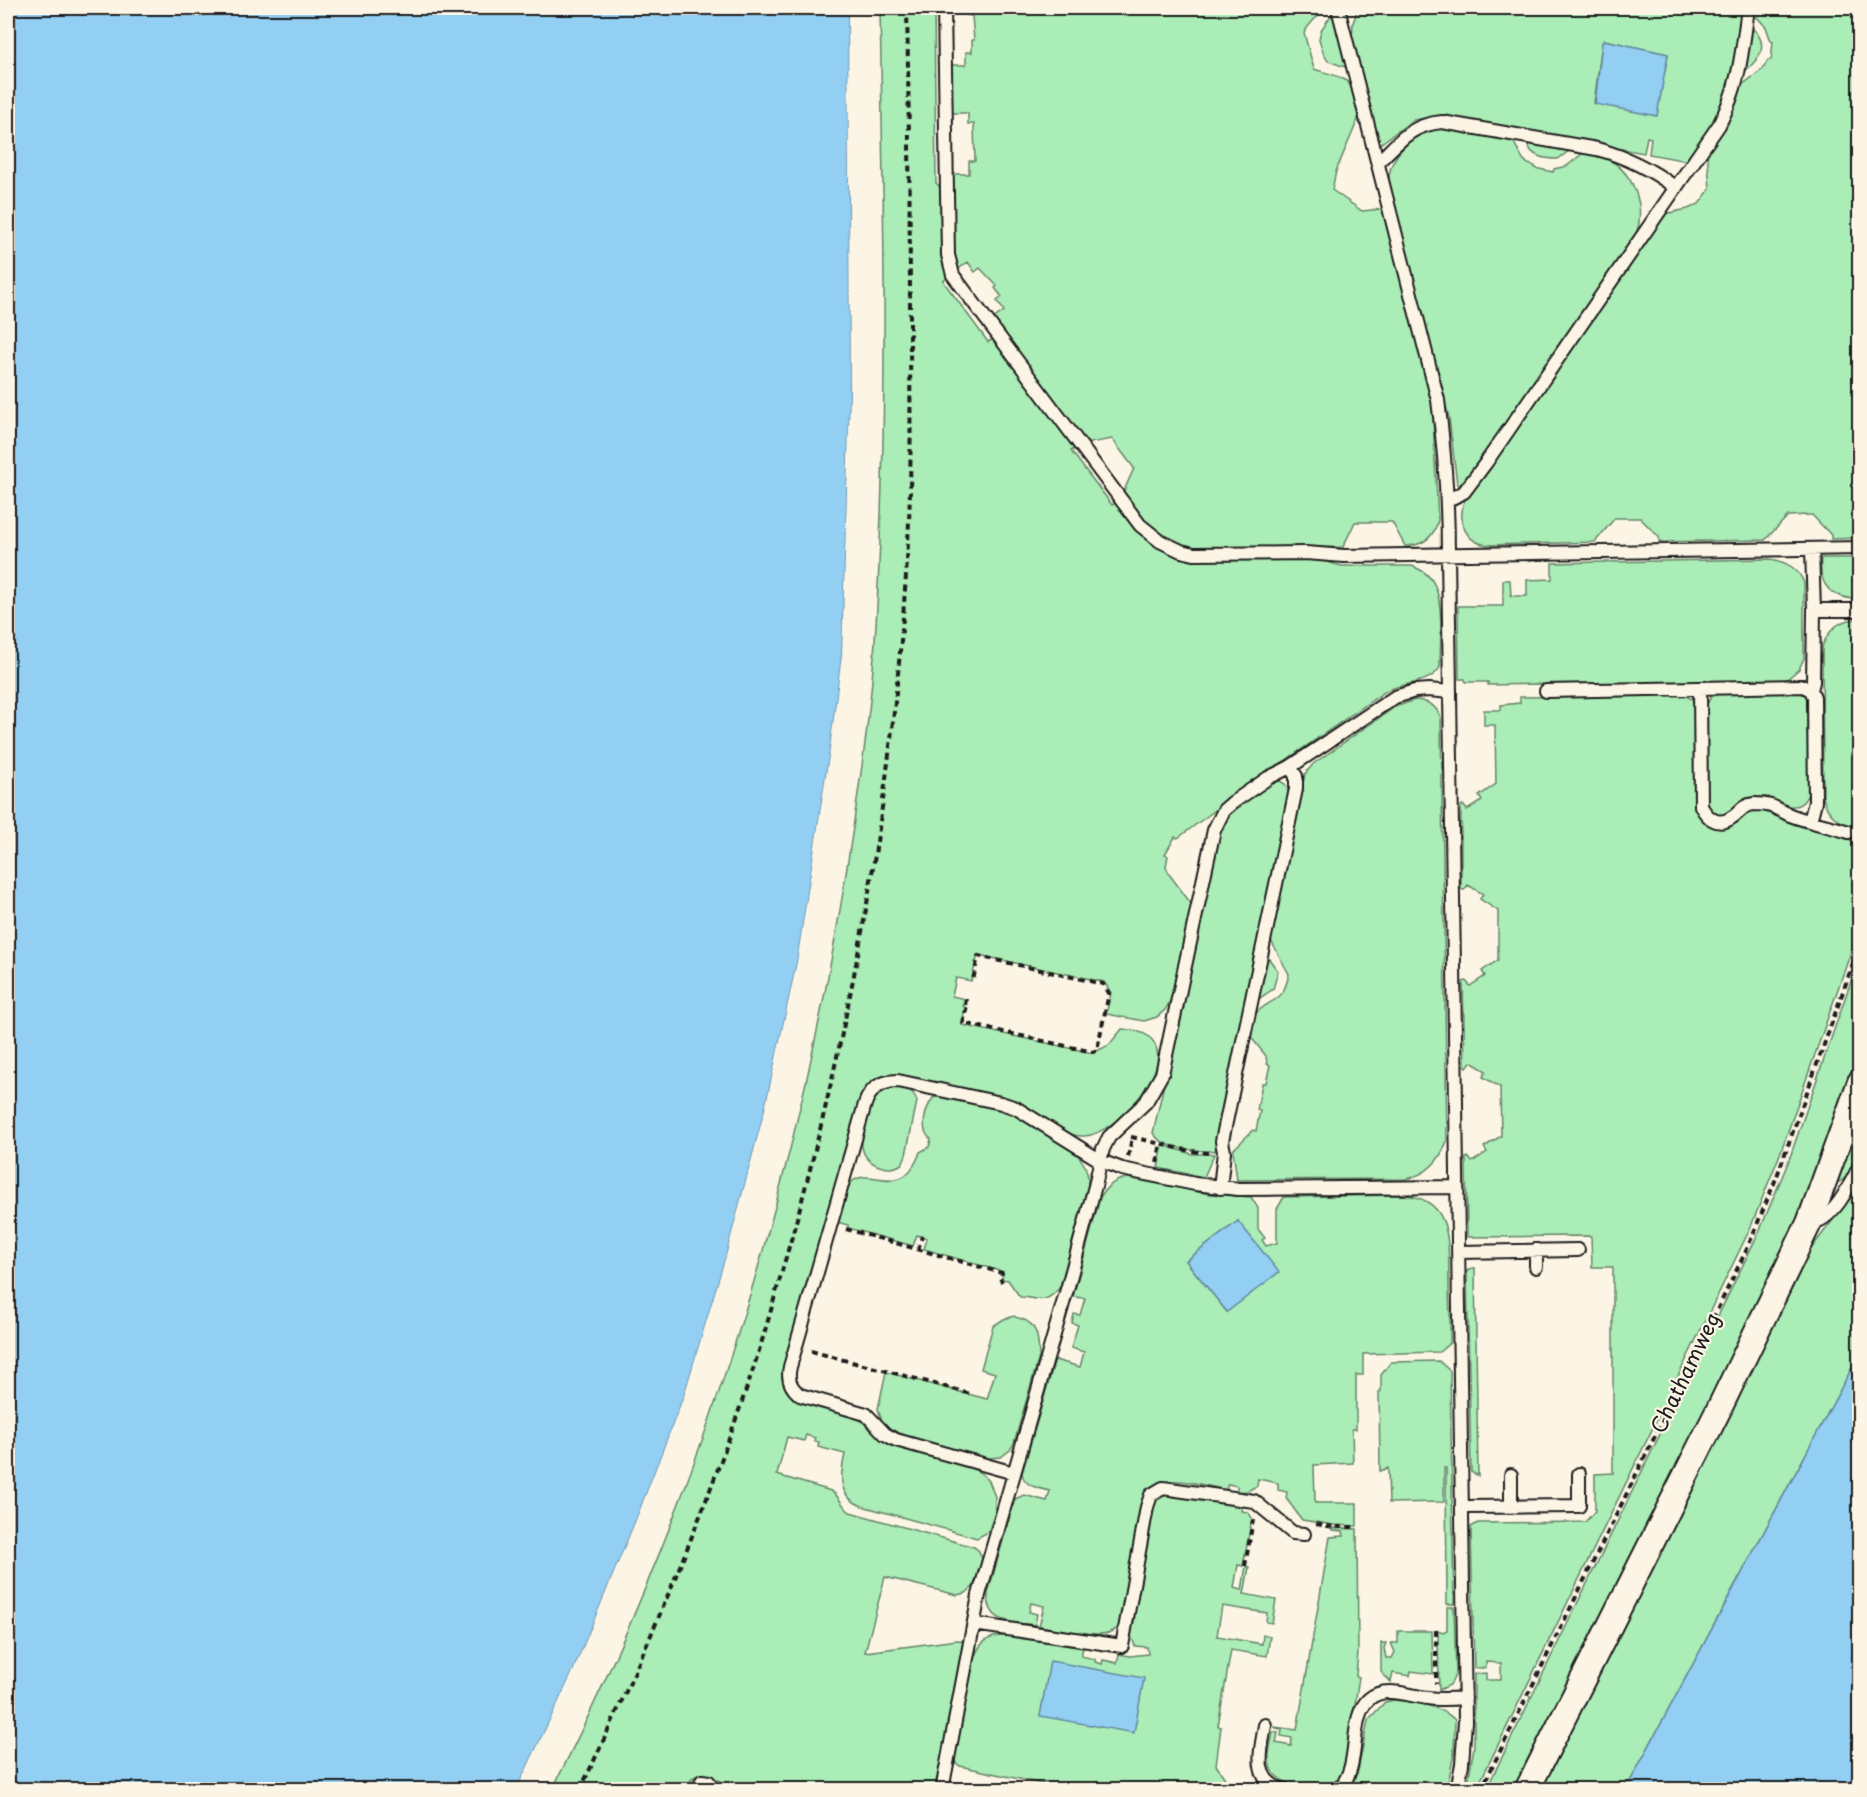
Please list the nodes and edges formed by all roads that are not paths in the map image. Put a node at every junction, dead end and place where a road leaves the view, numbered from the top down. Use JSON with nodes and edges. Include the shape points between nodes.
{"nodes":[{"id":1,"x":945,"y":8,"type":"edge"},
{"id":2,"x":1338,"y":8,"type":"edge"},
{"id":3,"x":1748,"y":8,"type":"edge"},
{"id":4,"x":1378,"y":162,"type":"junction"},
{"id":5,"x":1676,"y":188,"type":"junction"},
{"id":6,"x":1448,"y":500,"type":"junction"},
{"id":7,"x":1860,"y":548,"type":"edge"},
{"id":8,"x":1812,"y":549,"type":"junction"},
{"id":9,"x":1448,"y":555,"type":"junction"},
{"id":10,"x":1814,"y":610,"type":"junction"},
{"id":11,"x":1860,"y":610,"type":"edge"},
{"id":12,"x":1700,"y":688,"type":"junction"},
{"id":13,"x":1811,"y":690,"type":"junction"},
{"id":14,"x":1546,"y":691,"type":"dead end"},
{"id":15,"x":1450,"y":692,"type":"junction"},
{"id":16,"x":1290,"y":767,"type":"junction"},
{"id":17,"x":1810,"y":821,"type":"junction"},
{"id":18,"x":1849,"y":832,"type":"dead end"},
{"id":19,"x":1860,"y":1082,"type":"edge"},
{"id":20,"x":1101,"y":1161,"type":"junction"},
{"id":21,"x":1860,"y":1165,"type":"edge"},
{"id":22,"x":1457,"y":1187,"type":"junction"},
{"id":23,"x":1220,"y":1188,"type":"junction"},
{"id":24,"x":1809,"y":1223,"type":"junction"},
{"id":25,"x":1578,"y":1250,"type":"dead end"},
{"id":26,"x":1536,"y":1251,"type":"junction"},
{"id":27,"x":1458,"y":1252,"type":"junction"},
{"id":28,"x":1536,"y":1267,"type":"dead end"},
{"id":29,"x":1014,"y":1473,"type":"junction"},
{"id":30,"x":1579,"y":1474,"type":"dead end"},
{"id":31,"x":1511,"y":1475,"type":"dead end"},
{"id":32,"x":1511,"y":1507,"type":"junction"},
{"id":33,"x":1462,"y":1508,"type":"junction"},
{"id":34,"x":1304,"y":1534,"type":"dead end"},
{"id":35,"x":974,"y":1624,"type":"junction"},
{"id":36,"x":1465,"y":1698,"type":"junction"},
{"id":37,"x":1265,"y":1725,"type":"dead end"},
{"id":38,"x":709,"y":1782,"type":"dead end"},
{"id":39,"x":697,"y":1790,"type":"edge"},
{"id":40,"x":942,"y":1790,"type":"edge"},
{"id":41,"x":1284,"y":1790,"type":"edge"},
{"id":42,"x":1338,"y":1790,"type":"edge"},
{"id":43,"x":1457,"y":1790,"type":"edge"},
{"id":44,"x":1527,"y":1790,"type":"edge"}],
"edges":[{"from":1,"to":9,"type":"lane","via":[[948,255],[953,275],[1140,525],[1170,546],[1201,554]]},
{"from":2,"to":4,"type":"lane"},
{"from":3,"to":5,"type":"lane","via":[[1742,62],[1731,102]]},
{"from":4,"to":5,"type":"lane","via":[[1409,132],[1442,122],[1597,149],[1637,162]]},
{"from":4,"to":6,"type":"lane","via":[[1438,400]]},
{"from":5,"to":6,"type":"lane","via":[[1485,464],[1464,492]]},
{"from":6,"to":9,"type":"lane"},
{"from":7,"to":8,"type":"lane"},
{"from":8,"to":9,"type":"lane"},
{"from":8,"to":10,"type":"lane"},
{"from":9,"to":15,"type":"lane"},
{"from":10,"to":11,"type":"lane"},
{"from":10,"to":13,"type":"lane"},
{"from":12,"to":13,"type":"lane","via":[[1803,686]]},
{"from":12,"to":14,"type":"lane"},
{"from":12,"to":17,"type":"lane","via":[[1701,802],[1706,815],[1713,821],[1724,821],[1750,804],[1769,804]]},
{"from":13,"to":17,"type":"lane","via":[[1815,802]]},
{"from":15,"to":16,"type":"lane","via":[[1415,691],[1395,697]]},
{"from":15,"to":22,"type":"lane"},
{"from":16,"to":20,"type":"lane","via":[[1232,803],[1218,820],[1162,1074],[1146,1102],[1113,1133]]},
{"from":16,"to":23,"type":"lane","via":[[1296,776],[1296,789],[1222,1141]]},
{"from":17,"to":18,"type":"lane"},
{"from":19,"to":24,"type":"street"},
{"from":20,"to":23,"type":"lane","via":[[1131,1171]]},
{"from":20,"to":29,"type":"lane"},
{"from":20,"to":29,"type":"lane","via":[[1007,1105],[897,1081],[876,1087],[867,1097],[795,1347],[788,1374],[800,1395],[866,1414],[896,1440]]},
{"from":21,"to":24,"type":"lane","via":[[1832,1209],[1823,1219]]},
{"from":22,"to":23,"type":"lane"},
{"from":22,"to":27,"type":"lane"},
{"from":24,"to":44,"type":"street"},
{"from":25,"to":26,"type":"lane"},
{"from":26,"to":27,"type":"lane"},
{"from":26,"to":28,"type":"lane"},
{"from":27,"to":33,"type":"lane"},
{"from":29,"to":35,"type":"lane"},
{"from":30,"to":32,"type":"lane","via":[[1579,1506]]},
{"from":31,"to":32,"type":"lane"},
{"from":32,"to":33,"type":"lane"},
{"from":33,"to":36,"type":"lane"},
{"from":34,"to":35,"type":"lane","via":[[1293,1533],[1256,1502],[1169,1487],[1157,1490],[1147,1508],[1122,1646]]},
{"from":35,"to":40,"type":"lane"},
{"from":36,"to":42,"type":"lane","via":[[1435,1699],[1387,1692],[1372,1696],[1360,1715],[1351,1770]]},
{"from":36,"to":43,"type":"lane","via":[[1465,1740]]},
{"from":37,"to":41,"type":"lane","via":[[1262,1773],[1270,1783]]},
{"from":38,"to":39,"type":"lane","via":[[702,1781]]}]}
